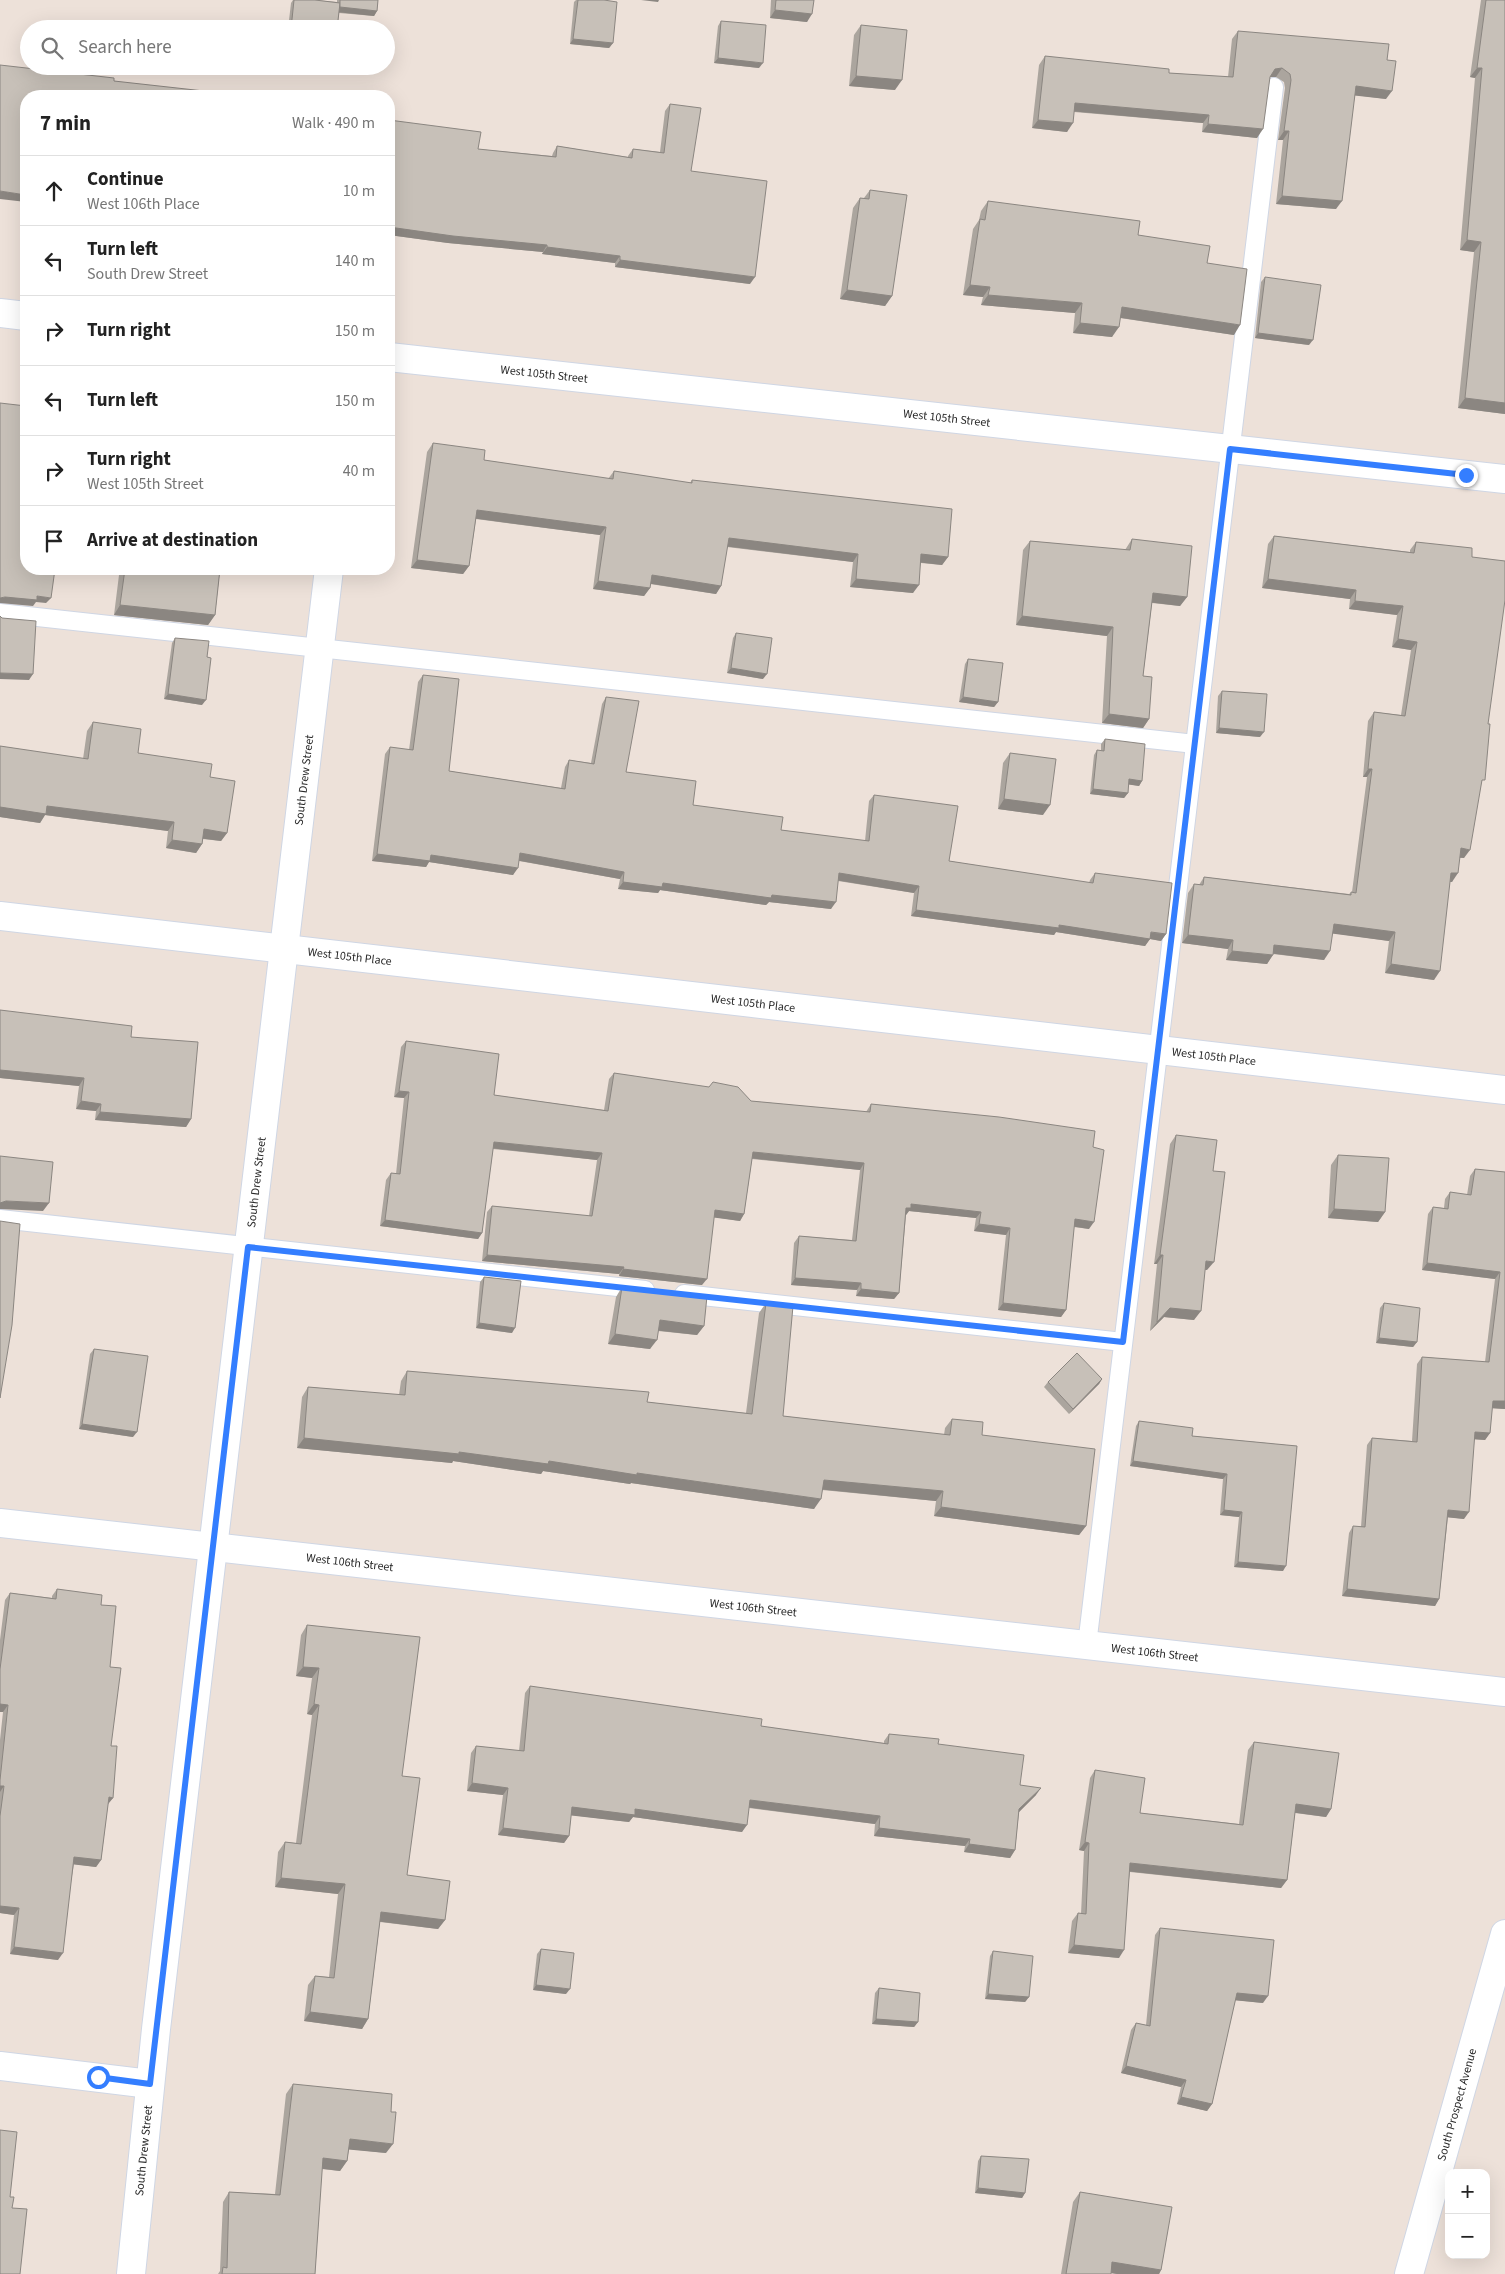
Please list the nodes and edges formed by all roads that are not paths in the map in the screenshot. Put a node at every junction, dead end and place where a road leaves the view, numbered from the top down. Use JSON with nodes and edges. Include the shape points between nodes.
{"nodes":[{"id":1,"x":1274,"y":87,"type":"edge"},
{"id":2,"x":0,"y":313,"type":"edge"},
{"id":3,"x":20,"y":315,"type":"edge"},
{"id":4,"x":395,"y":358,"type":"edge"},
{"id":5,"x":1230,"y":449,"type":"junction"},
{"id":6,"x":1505,"y":479,"type":"edge"},
{"id":7,"x":328,"y":575,"type":"edge"},
{"id":8,"x":0,"y":613,"type":"edge"},
{"id":9,"x":320,"y":648,"type":"junction"},
{"id":10,"x":1195,"y":744,"type":"junction"},
{"id":11,"x":0,"y":916,"type":"edge"},
{"id":12,"x":285,"y":948,"type":"junction"},
{"id":13,"x":1158,"y":1049,"type":"junction"},
{"id":14,"x":1505,"y":1090,"type":"edge"},
{"id":15,"x":0,"y":1219,"type":"edge"},
{"id":16,"x":248,"y":1247,"type":"junction"},
{"id":17,"x":1123,"y":1342,"type":"junction"},
{"id":18,"x":0,"y":1524,"type":"edge"},
{"id":19,"x":212,"y":1546,"type":"junction"},
{"id":20,"x":1087,"y":1645,"type":"junction"},
{"id":21,"x":1505,"y":1692,"type":"edge"},
{"id":22,"x":1505,"y":1934,"type":"edge"},
{"id":23,"x":0,"y":2066,"type":"edge"},
{"id":24,"x":150,"y":2084,"type":"junction"},
{"id":25,"x":131,"y":2274,"type":"edge"},
{"id":26,"x":1409,"y":2274,"type":"edge"}],
"edges":[{"from":1,"to":5,"type":"lane"},
{"from":2,"to":3,"type":"street"},
{"from":4,"to":5,"type":"street","name":"West 105th Street"},
{"from":5,"to":6,"type":"street","name":"West 105th Street"},
{"from":5,"to":10,"type":"lane"},
{"from":7,"to":9,"type":"street","name":"South Drew Street"},
{"from":8,"to":9,"type":"lane"},
{"from":9,"to":10,"type":"lane"},
{"from":9,"to":12,"type":"street","name":"South Drew Street"},
{"from":10,"to":13,"type":"lane"},
{"from":11,"to":12,"type":"street","name":"West 105th Place"},
{"from":12,"to":13,"type":"street","name":"West 105th Place"},
{"from":12,"to":16,"type":"street","name":"South Drew Street"},
{"from":13,"to":14,"type":"street","name":"West 105th Place"},
{"from":13,"to":17,"type":"lane"},
{"from":15,"to":16,"type":"lane"},
{"from":16,"to":17,"type":"lane"},
{"from":16,"to":19,"type":"street","name":"South Drew Street"},
{"from":17,"to":20,"type":"lane"},
{"from":18,"to":19,"type":"street","name":"West 106th Street"},
{"from":19,"to":20,"type":"street","name":"West 106th Street"},
{"from":19,"to":24,"type":"street","name":"South Drew Street"},
{"from":20,"to":21,"type":"street","name":"West 106th Street"},
{"from":22,"to":26,"type":"street","name":"South Prospect Avenue"},
{"from":23,"to":24,"type":"street"},
{"from":24,"to":25,"type":"street","name":"South Drew Street"}]}
